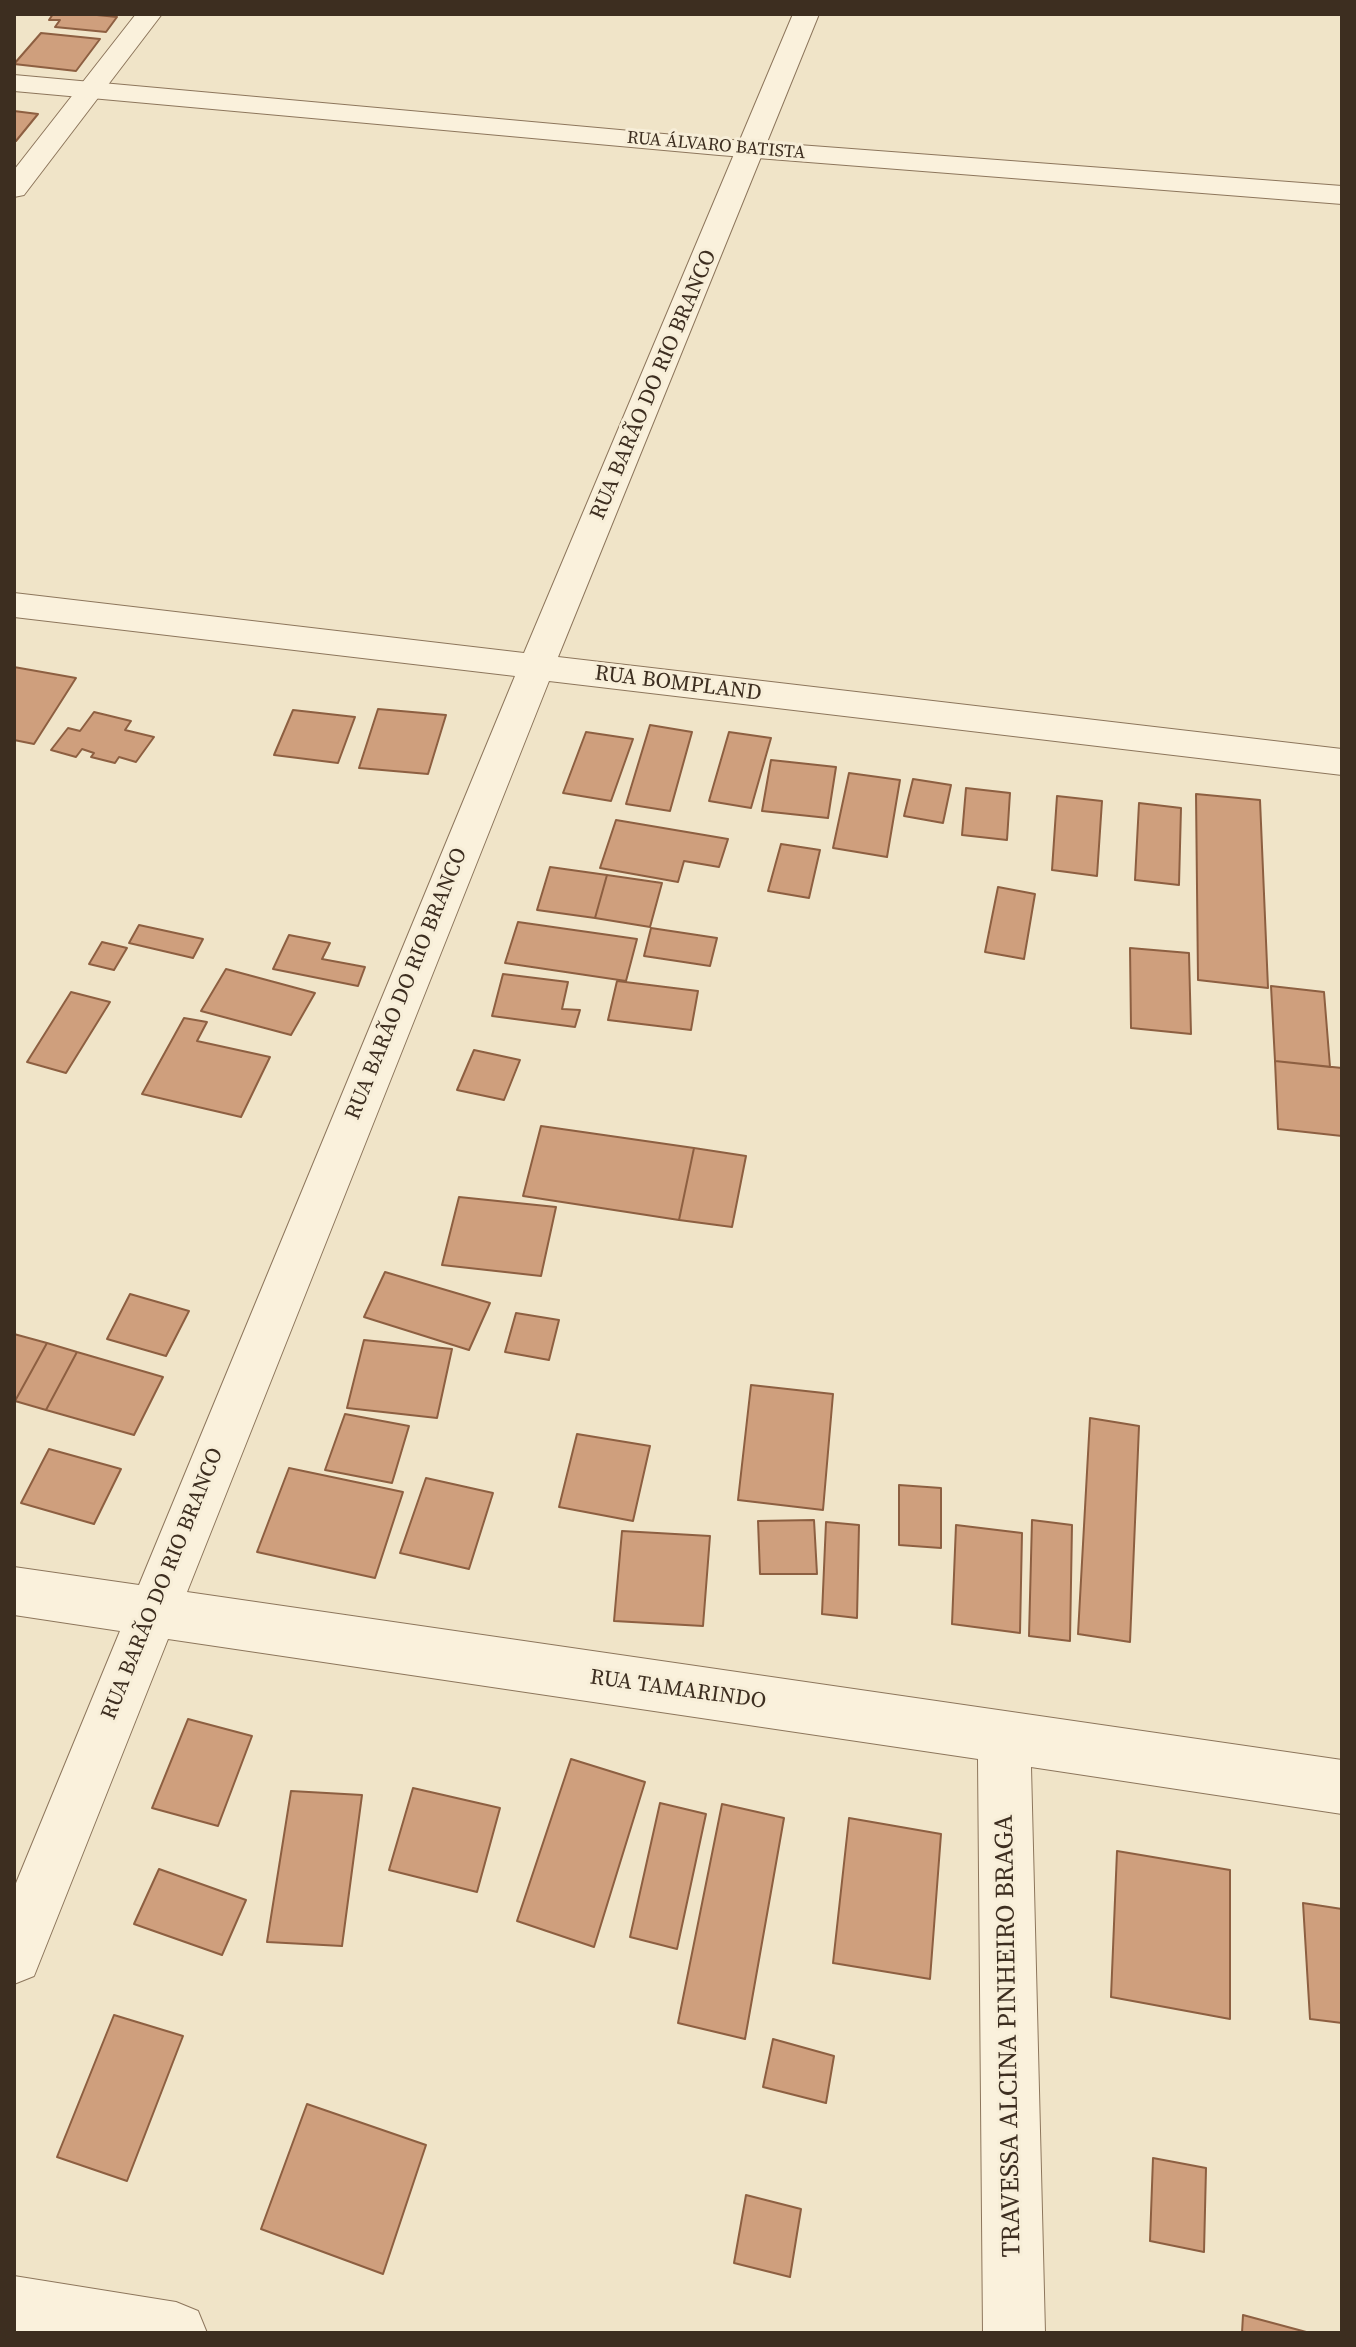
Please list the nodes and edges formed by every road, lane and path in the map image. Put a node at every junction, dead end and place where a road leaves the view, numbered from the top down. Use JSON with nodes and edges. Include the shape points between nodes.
{"nodes":[{"id":1,"x":149,"y":14,"type":"edge"},
{"id":2,"x":806,"y":14,"type":"edge"},
{"id":3,"x":14,"y":83,"type":"edge"},
{"id":4,"x":92,"y":90,"type":"junction"},
{"id":5,"x":752,"y":149,"type":"junction"},
{"id":6,"x":14,"y":189,"type":"edge"},
{"id":7,"x":1342,"y":195,"type":"edge"},
{"id":8,"x":14,"y":605,"type":"edge"},
{"id":9,"x":536,"y":668,"type":"junction"},
{"id":10,"x":1342,"y":762,"type":"edge"},
{"id":11,"x":14,"y":1591,"type":"edge"},
{"id":12,"x":151,"y":1611,"type":"junction"},
{"id":13,"x":1004,"y":1739,"type":"junction"},
{"id":14,"x":1342,"y":1787,"type":"edge"},
{"id":15,"x":14,"y":1956,"type":"edge"},
{"id":16,"x":14,"y":2307,"type":"edge"},
{"id":17,"x":176,"y":2333,"type":"edge"},
{"id":18,"x":1014,"y":2333,"type":"edge"}],
"edges":[{"from":1,"to":4,"type":"street"},
{"from":2,"to":5,"type":"street","name":"RUA BARÃO DO RIO BRANCO"},
{"from":3,"to":4,"type":"street","name":"RUA ÁLVARO BATISTA"},
{"from":4,"to":5,"type":"street","name":"RUA ÁLVARO BATISTA"},
{"from":4,"to":6,"type":"street"},
{"from":5,"to":7,"type":"street","name":"RUA ÁLVARO BATISTA"},
{"from":5,"to":9,"type":"street","name":"RUA BARÃO DO RIO BRANCO"},
{"from":8,"to":9,"type":"street","name":"RUA BOMPLAND"},
{"from":9,"to":10,"type":"street","name":"RUA BOMPLAND"},
{"from":9,"to":12,"type":"street","name":"RUA BARÃO DO RIO BRANCO"},
{"from":11,"to":12,"type":"street","name":"RUA TAMARINDO"},
{"from":12,"to":13,"type":"street","name":"RUA TAMARINDO"},
{"from":12,"to":15,"type":"street","name":"RUA BARÃO DO RIO BRANCO"},
{"from":13,"to":14,"type":"street","name":"RUA TAMARINDO"},
{"from":13,"to":18,"type":"street","name":"TRAVESSA ALCINA PINHEIRO BRAGA"},
{"from":16,"to":17,"type":"street"}]}
